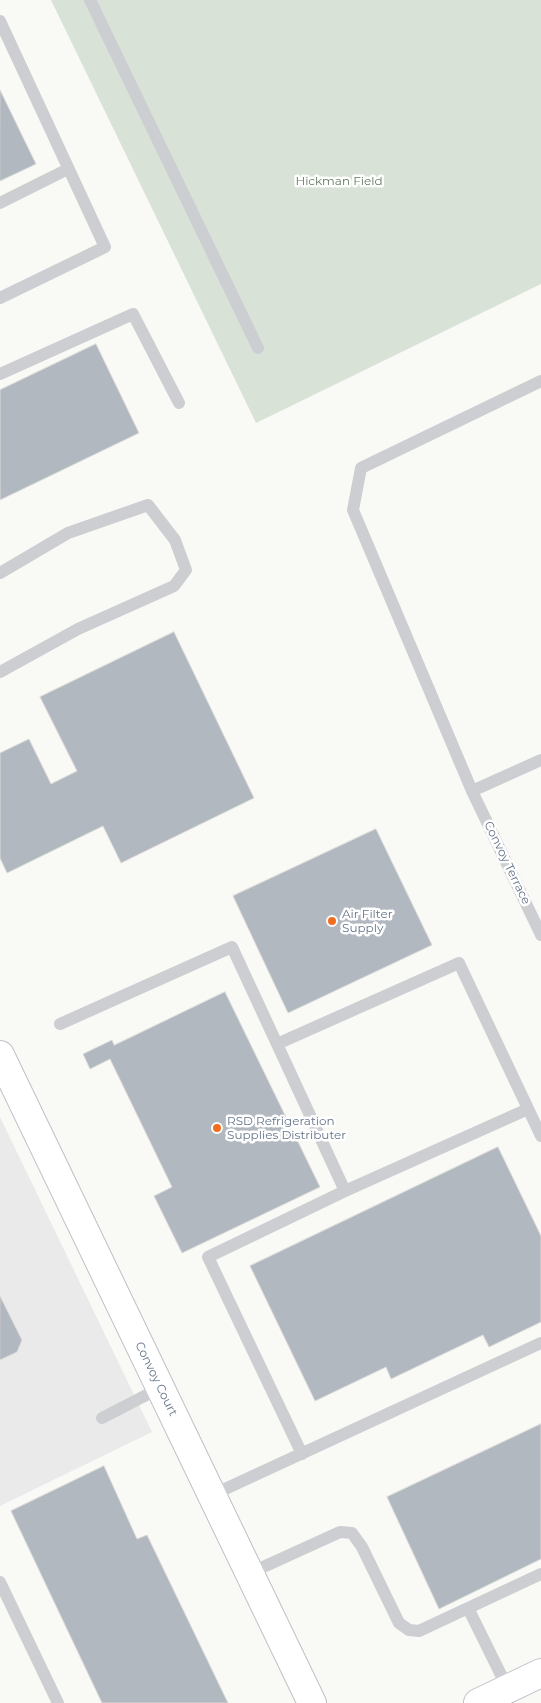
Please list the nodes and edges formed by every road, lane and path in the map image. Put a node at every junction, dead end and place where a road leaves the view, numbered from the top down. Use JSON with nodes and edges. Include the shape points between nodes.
{"nodes":[{"id":1,"x":90,"y":0,"type":"edge"},
{"id":2,"x":0,"y":21,"type":"edge"},
{"id":3,"x":68,"y":169,"type":"junction"},
{"id":4,"x":0,"y":203,"type":"edge"},
{"id":5,"x":0,"y":298,"type":"edge"},
{"id":6,"x":258,"y":348,"type":"dead end"},
{"id":7,"x":0,"y":374,"type":"edge"},
{"id":8,"x":541,"y":381,"type":"edge"},
{"id":9,"x":179,"y":403,"type":"dead end"},
{"id":10,"x":0,"y":573,"type":"edge"},
{"id":11,"x":0,"y":672,"type":"edge"},
{"id":12,"x":541,"y":760,"type":"edge"},
{"id":13,"x":472,"y":791,"type":"junction"},
{"id":14,"x":541,"y":935,"type":"edge"},
{"id":15,"x":60,"y":1024,"type":"dead end"},
{"id":16,"x":277,"y":1044,"type":"junction"},
{"id":17,"x":0,"y":1055,"type":"edge"},
{"id":18,"x":528,"y":1109,"type":"junction"},
{"id":19,"x":541,"y":1136,"type":"edge"},
{"id":20,"x":345,"y":1191,"type":"junction"},
{"id":21,"x":541,"y":1343,"type":"edge"},
{"id":22,"x":160,"y":1388,"type":"junction"},
{"id":23,"x":102,"y":1418,"type":"dead end"},
{"id":24,"x":302,"y":1454,"type":"junction"},
{"id":25,"x":212,"y":1495,"type":"junction"},
{"id":26,"x":250,"y":1573,"type":"junction"},
{"id":27,"x":541,"y":1574,"type":"edge"},
{"id":28,"x":0,"y":1582,"type":"edge"},
{"id":29,"x":468,"y":1608,"type":"junction"},
{"id":30,"x":541,"y":1673,"type":"edge"},
{"id":31,"x":508,"y":1689,"type":"junction"},
{"id":32,"x":58,"y":1703,"type":"edge"},
{"id":33,"x":312,"y":1703,"type":"edge"},
{"id":34,"x":478,"y":1703,"type":"edge"}],
"edges":[{"from":1,"to":6,"type":"lane"},
{"from":2,"to":3,"type":"lane"},
{"from":3,"to":4,"type":"lane"},
{"from":3,"to":5,"type":"lane","via":[[105,248]]},
{"from":7,"to":9,"type":"lane","via":[[132,314]]},
{"from":8,"to":13,"type":"lane","name":"Convoy Terrace","via":[[361,468],[352,510]]},
{"from":10,"to":11,"type":"lane","via":[[68,533],[148,505],[175,540],[186,570],[174,586],[78,629]]},
{"from":12,"to":13,"type":"lane"},
{"from":13,"to":14,"type":"lane","name":"Convoy Terrace"},
{"from":15,"to":16,"type":"lane","via":[[232,947]]},
{"from":16,"to":18,"type":"lane","via":[[459,963]]},
{"from":16,"to":20,"type":"lane"},
{"from":17,"to":22,"type":"street","name":"Convoy Court"},
{"from":18,"to":19,"type":"lane"},
{"from":18,"to":20,"type":"lane"},
{"from":20,"to":24,"type":"lane","via":[[208,1257]]},
{"from":21,"to":24,"type":"lane"},
{"from":22,"to":23,"type":"lane"},
{"from":22,"to":25,"type":"street","name":"Convoy Court"},
{"from":24,"to":25,"type":"lane"},
{"from":25,"to":26,"type":"street","name":"Convoy Court"},
{"from":26,"to":29,"type":"lane","via":[[340,1532],[352,1534],[362,1547],[399,1623],[409,1630],[419,1631]]},
{"from":26,"to":33,"type":"street","name":"Convoy Court"},
{"from":27,"to":29,"type":"lane"},
{"from":28,"to":32,"type":"lane"},
{"from":29,"to":31,"type":"lane"},
{"from":30,"to":31,"type":"street"},
{"from":31,"to":34,"type":"street"}]}
